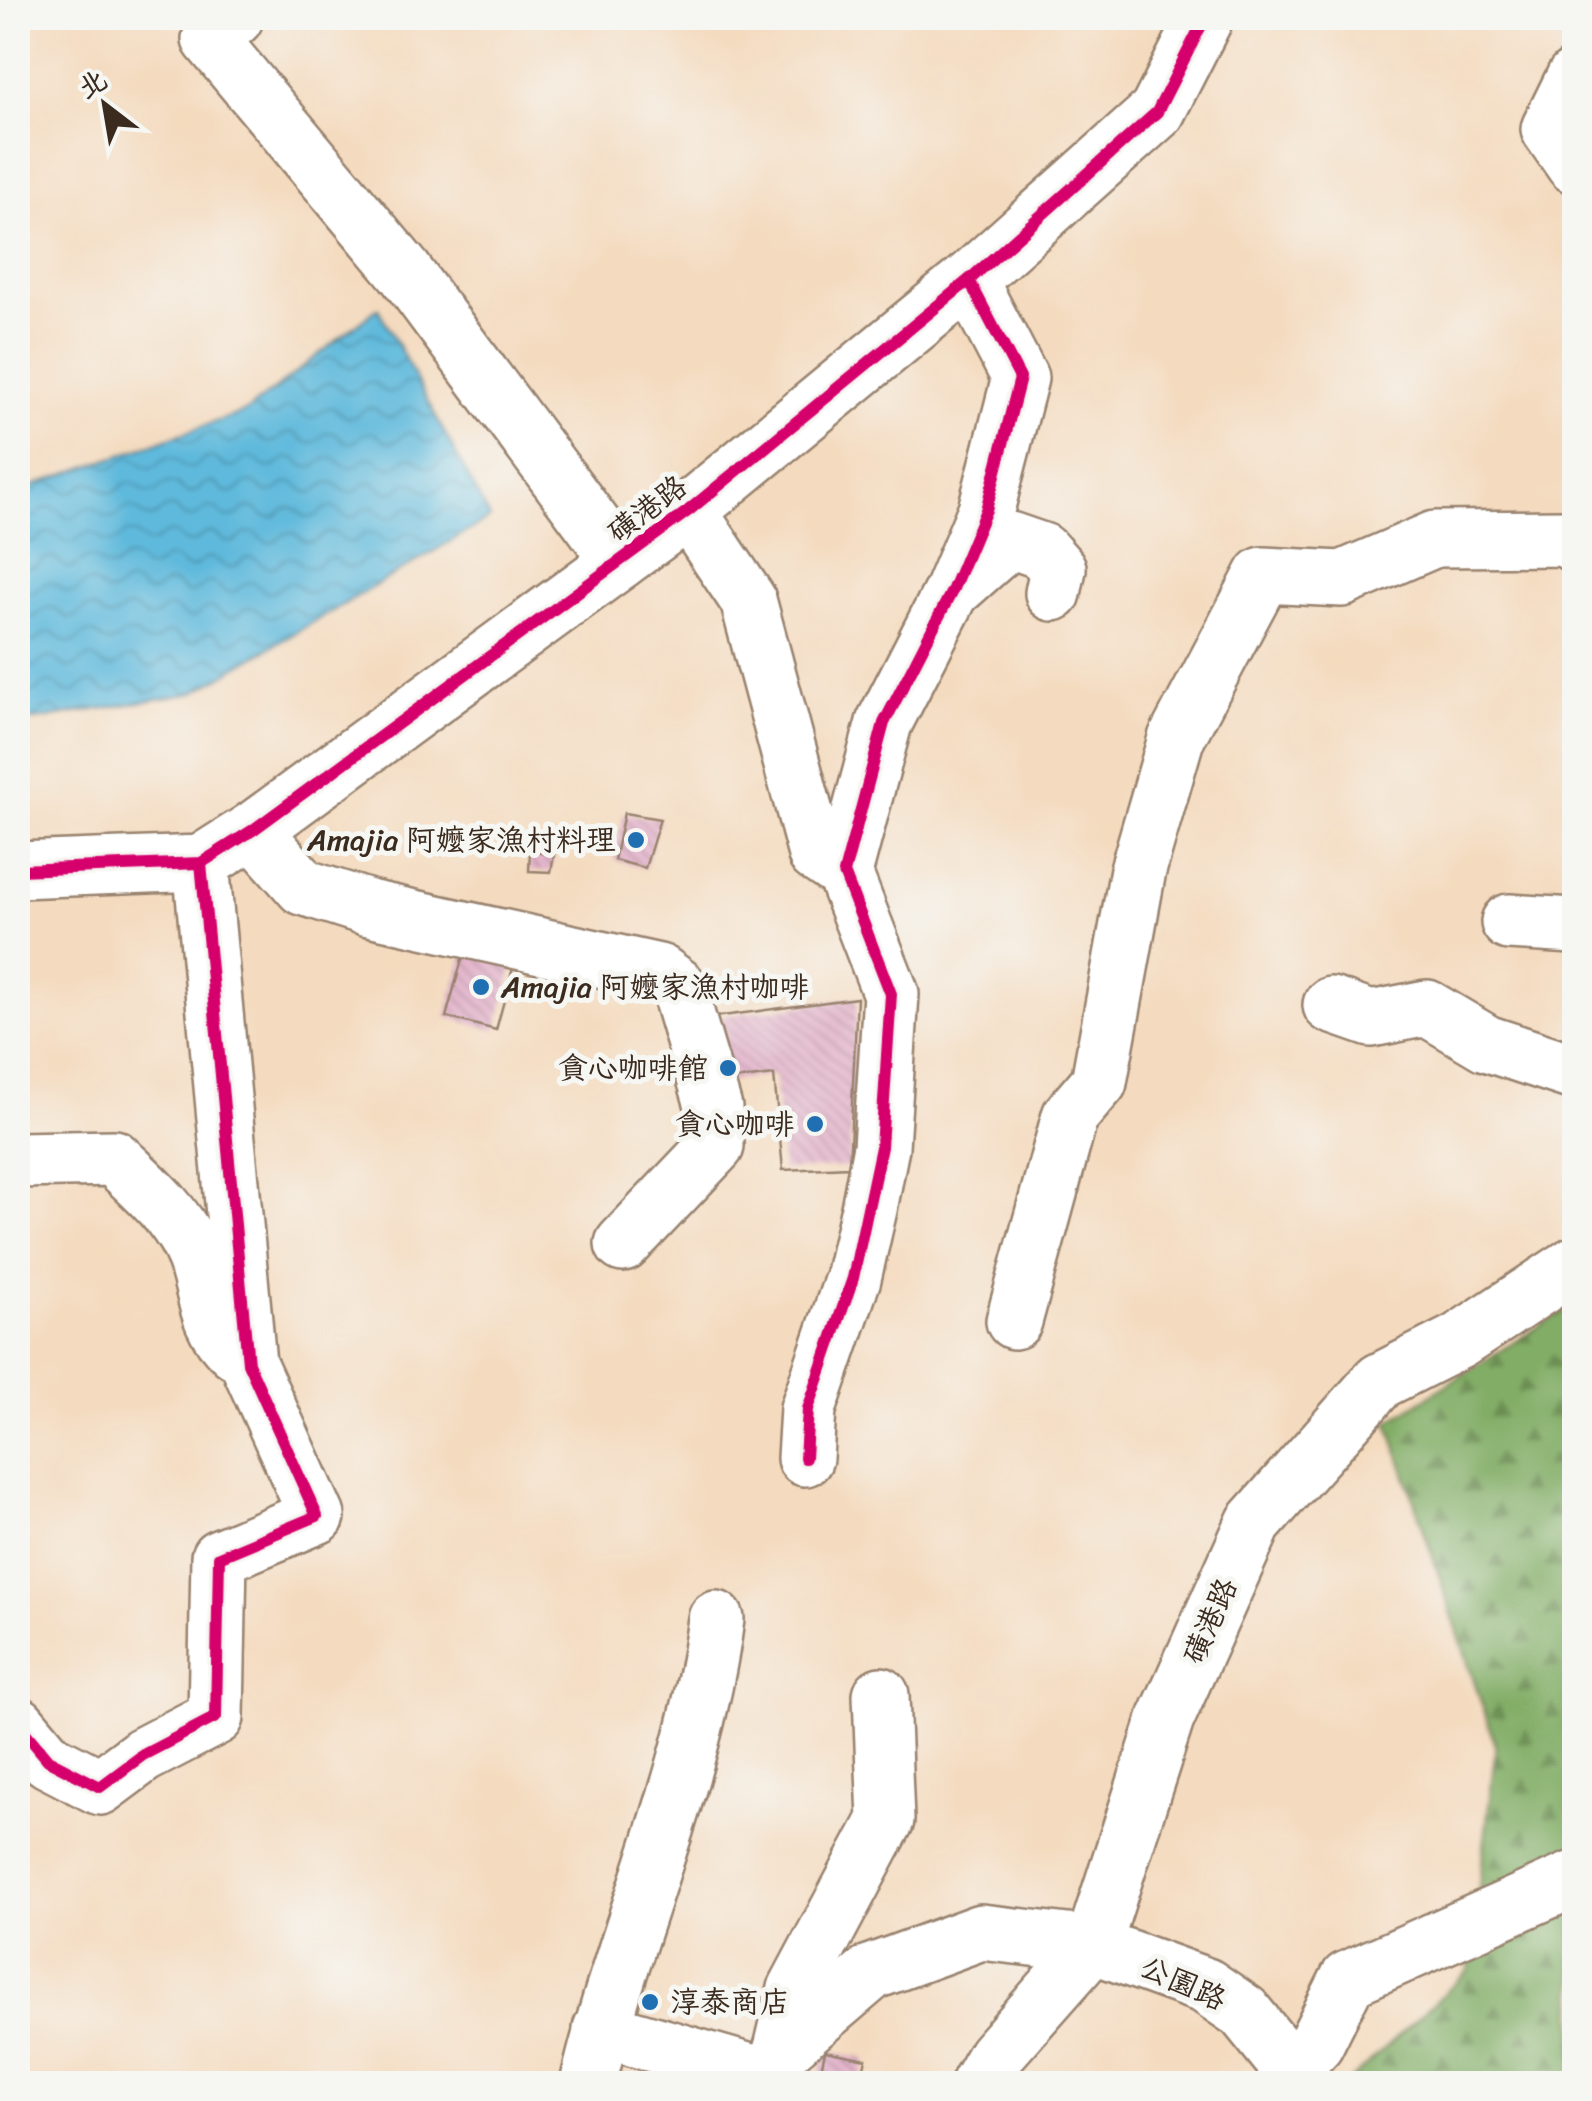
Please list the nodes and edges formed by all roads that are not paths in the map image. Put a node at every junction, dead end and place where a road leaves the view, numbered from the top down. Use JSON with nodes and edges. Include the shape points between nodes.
{"nodes":[{"id":1,"x":235,"y":18,"type":"edge"},
{"id":2,"x":1205,"y":18,"type":"edge"},
{"id":3,"x":1574,"y":78,"type":"edge"},
{"id":4,"x":1574,"y":166,"type":"edge"},
{"id":5,"x":969,"y":280,"type":"junction"},
{"id":6,"x":688,"y":511,"type":"junction"},
{"id":7,"x":1574,"y":544,"type":"edge"},
{"id":8,"x":620,"y":561,"type":"junction"},
{"id":9,"x":952,"y":591,"type":"junction"},
{"id":10,"x":1052,"y":593,"type":"dead end"},
{"id":11,"x":253,"y":830,"type":"junction"},
{"id":12,"x":201,"y":864,"type":"junction"},
{"id":13,"x":18,"y":870,"type":"edge"},
{"id":14,"x":844,"y":873,"type":"junction"},
{"id":15,"x":1509,"y":922,"type":"dead end"},
{"id":16,"x":1574,"y":926,"type":"edge"},
{"id":17,"x":1332,"y":1005,"type":"dead end"},
{"id":18,"x":1574,"y":1072,"type":"edge"},
{"id":19,"x":18,"y":1160,"type":"edge"},
{"id":20,"x":623,"y":1244,"type":"dead end"},
{"id":21,"x":1574,"y":1265,"type":"edge"},
{"id":22,"x":1014,"y":1321,"type":"dead end"},
{"id":23,"x":248,"y":1364,"type":"junction"},
{"id":24,"x":805,"y":1458,"type":"dead end"},
{"id":25,"x":716,"y":1619,"type":"dead end"},
{"id":26,"x":881,"y":1696,"type":"dead end"},
{"id":27,"x":18,"y":1724,"type":"edge"},
{"id":28,"x":1574,"y":1879,"type":"edge"},
{"id":29,"x":1093,"y":1945,"type":"junction"},
{"id":30,"x":601,"y":2030,"type":"junction"},
{"id":31,"x":782,"y":2049,"type":"junction"},
{"id":32,"x":1294,"y":2077,"type":"edge"},
{"id":33,"x":588,"y":2084,"type":"edge"},
{"id":34,"x":978,"y":2084,"type":"edge"}],
"edges":[{"from":1,"to":8,"type":"street","via":[[210,39],[404,271]]},
{"from":2,"to":5,"type":"street","name":"磺港路","via":[[1157,112]]},
{"from":3,"to":4,"type":"street","via":[[1549,129]]},
{"from":5,"to":6,"type":"street","name":"磺港路"},
{"from":5,"to":9,"type":"street","via":[[1020,378],[986,510]]},
{"from":6,"to":8,"type":"street","name":"磺港路"},
{"from":6,"to":14,"type":"street","via":[[748,600],[816,854]]},
{"from":7,"to":22,"type":"street","via":[[1564,538],[1436,539],[1342,579],[1262,575],[1176,739],[1138,870],[1099,1082],[1070,1116]]},
{"from":8,"to":11,"type":"street","name":"磺港路"},
{"from":9,"to":10,"type":"street","via":[[1010,540],[1042,551],[1058,570]]},
{"from":9,"to":14,"type":"street","via":[[884,723]]},
{"from":11,"to":12,"type":"street","name":"磺港路"},
{"from":11,"to":20,"type":"street","via":[[303,888],[658,972],[678,986],[714,1108],[716,1146]]},
{"from":12,"to":13,"type":"street"},
{"from":12,"to":23,"type":"street"},
{"from":14,"to":24,"type":"street","via":[[891,994],[881,1147],[853,1278],[808,1409]]},
{"from":15,"to":16,"type":"street"},
{"from":17,"to":18,"type":"street","via":[[1371,1019],[1427,1008],[1486,1043]]},
{"from":19,"to":23,"type":"street","via":[[114,1158],[182,1234],[215,1334]]},
{"from":21,"to":29,"type":"street","name":"磺港路","via":[[1459,1341],[1380,1380],[1254,1523],[1166,1719]]},
{"from":23,"to":27,"type":"street","via":[[317,1516],[219,1557],[216,1717],[143,1755],[100,1787],[48,1760]]},
{"from":25,"to":30,"type":"street","via":[[706,1697]]},
{"from":26,"to":31,"type":"street","via":[[886,1820],[796,1988]]},
{"from":28,"to":32,"type":"street","via":[[1348,1979]]},
{"from":29,"to":31,"type":"street","name":"公園路","via":[[981,1932],[872,1972]]},
{"from":29,"to":32,"type":"street","name":"公園路","via":[[1206,1986],[1244,2012]]},
{"from":29,"to":34,"type":"street","name":"磺港路"},
{"from":30,"to":31,"type":"street","name":"公園路","via":[[771,2078]]},
{"from":30,"to":33,"type":"street"}]}
